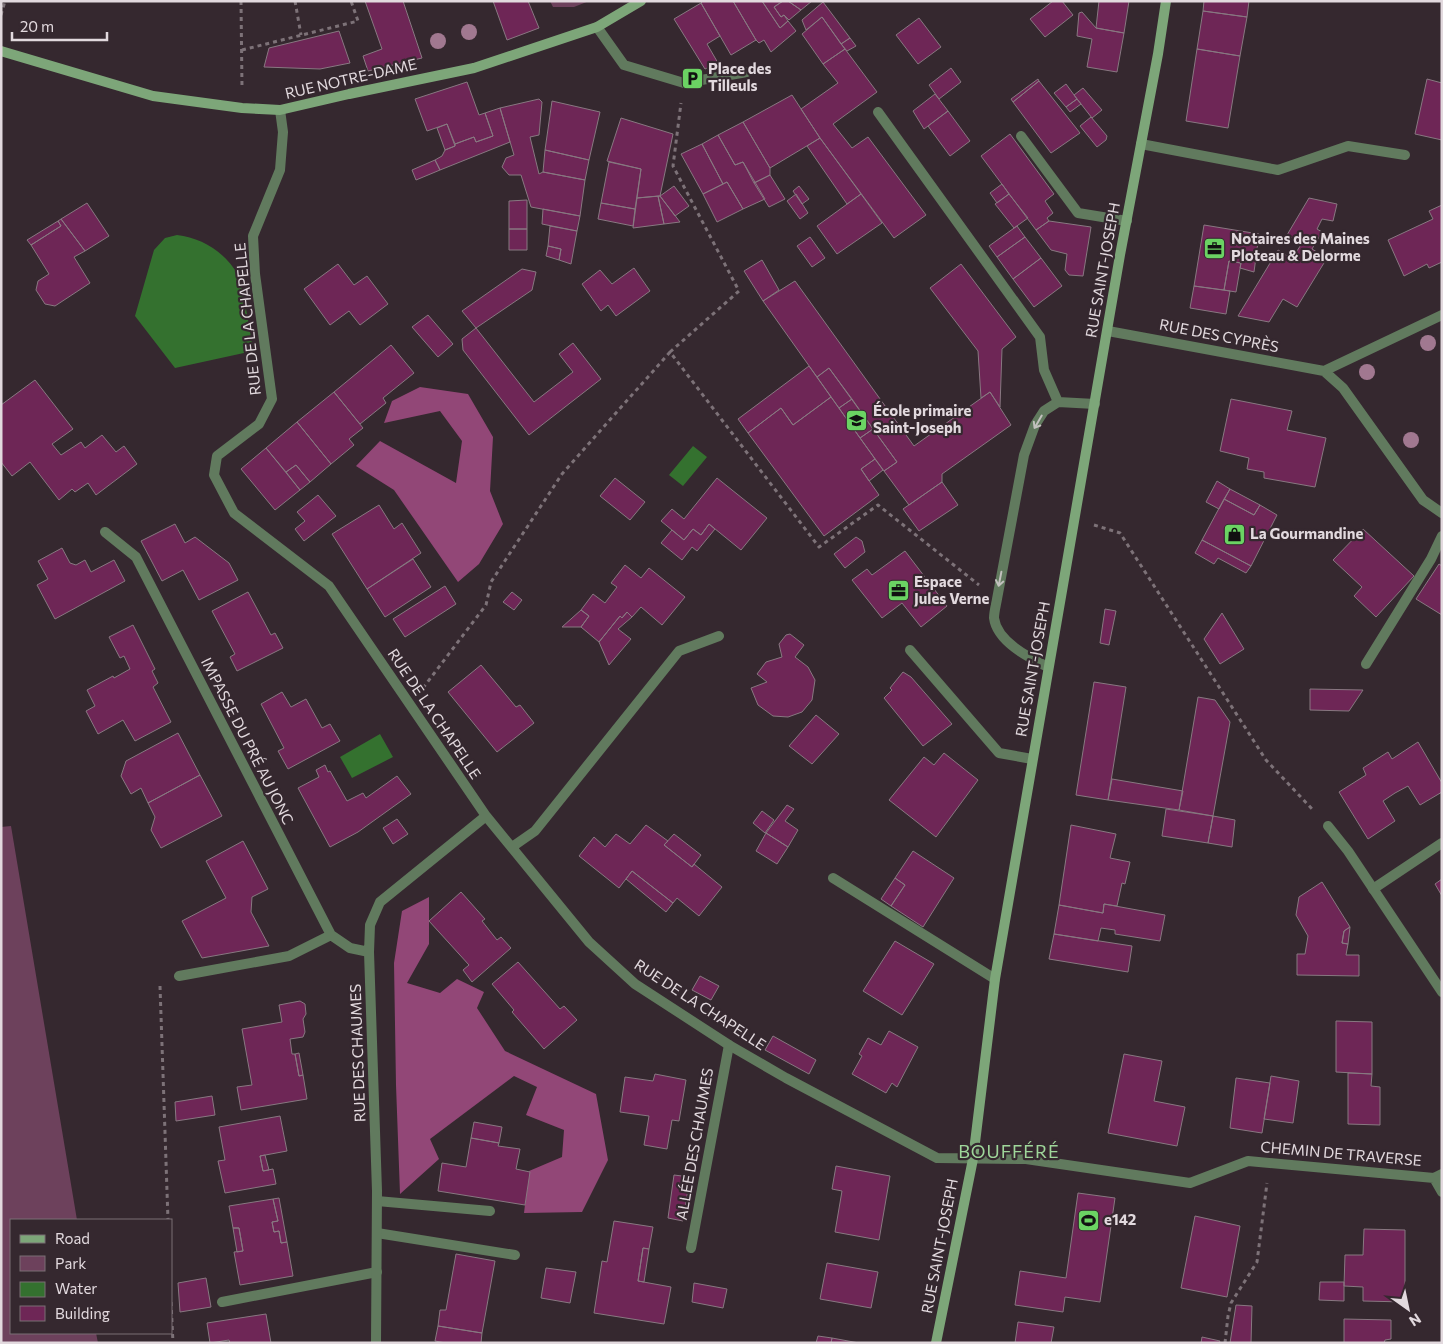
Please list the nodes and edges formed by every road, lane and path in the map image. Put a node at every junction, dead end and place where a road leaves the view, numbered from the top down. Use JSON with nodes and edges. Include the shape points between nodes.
{"nodes":[{"id":1,"x":5,"y":1,"type":"edge"},
{"id":2,"x":241,"y":1,"type":"edge"},
{"id":3,"x":295,"y":1,"type":"edge"},
{"id":4,"x":351,"y":1,"type":"edge"},
{"id":5,"x":641,"y":1,"type":"edge"},
{"id":6,"x":1166,"y":1,"type":"edge"},
{"id":7,"x":1,"y":15,"type":"edge"},
{"id":8,"x":597,"y":27,"type":"junction"},
{"id":9,"x":301,"y":35,"type":"junction"},
{"id":10,"x":242,"y":50,"type":"junction"},
{"id":11,"x":1,"y":51,"type":"edge"},
{"id":12,"x":747,"y":72,"type":"dead end"},
{"id":13,"x":684,"y":83,"type":"junction"},
{"id":14,"x":242,"y":108,"type":"junction"},
{"id":15,"x":280,"y":110,"type":"junction"},
{"id":16,"x":878,"y":112,"type":"dead end"},
{"id":17,"x":1021,"y":136,"type":"dead end"},
{"id":18,"x":1141,"y":144,"type":"junction"},
{"id":19,"x":1405,"y":155,"type":"dead end"},
{"id":20,"x":1127,"y":221,"type":"junction"},
{"id":21,"x":1442,"y":315,"type":"edge"},
{"id":22,"x":1108,"y":331,"type":"junction"},
{"id":23,"x":670,"y":352,"type":"junction"},
{"id":24,"x":1324,"y":371,"type":"junction"},
{"id":25,"x":1058,"y":402,"type":"junction"},
{"id":26,"x":1095,"y":404,"type":"junction"},
{"id":27,"x":1442,"y":512,"type":"edge"},
{"id":28,"x":1074,"y":518,"type":"junction"},
{"id":29,"x":105,"y":532,"type":"dead end"},
{"id":30,"x":1442,"y":536,"type":"edge"},
{"id":31,"x":997,"y":599,"type":"junction"},
{"id":32,"x":719,"y":636,"type":"dead end"},
{"id":33,"x":910,"y":650,"type":"dead end"},
{"id":34,"x":1366,"y":664,"type":"dead end"},
{"id":35,"x":1048,"y":666,"type":"junction"},
{"id":36,"x":406,"y":699,"type":"junction"},
{"id":37,"x":1032,"y":759,"type":"junction"},
{"id":38,"x":486,"y":816,"type":"junction"},
{"id":39,"x":1328,"y":826,"type":"joint"},
{"id":40,"x":1442,"y":843,"type":"edge"},
{"id":41,"x":512,"y":847,"type":"junction"},
{"id":42,"x":833,"y":878,"type":"dead end"},
{"id":43,"x":1373,"y":889,"type":"junction"},
{"id":44,"x":331,"y":935,"type":"junction"},
{"id":45,"x":369,"y":952,"type":"junction"},
{"id":46,"x":179,"y":976,"type":"joint"},
{"id":47,"x":995,"y":979,"type":"junction"},
{"id":48,"x":1442,"y":992,"type":"edge"},
{"id":49,"x":729,"y":1044,"type":"junction"},
{"id":50,"x":973,"y":1159,"type":"junction"},
{"id":51,"x":1270,"y":1163,"type":"junction"},
{"id":52,"x":1438,"y":1176,"type":"edge"},
{"id":53,"x":1442,"y":1192,"type":"edge"},
{"id":54,"x":378,"y":1201,"type":"junction"},
{"id":55,"x":490,"y":1211,"type":"dead end"},
{"id":56,"x":168,"y":1219,"type":"edge"},
{"id":57,"x":377,"y":1233,"type":"junction"},
{"id":58,"x":691,"y":1248,"type":"dead end"},
{"id":59,"x":516,"y":1255,"type":"dead end"},
{"id":60,"x":377,"y":1272,"type":"junction"},
{"id":61,"x":222,"y":1302,"type":"dead end"},
{"id":62,"x":172,"y":1322,"type":"edge"},
{"id":63,"x":173,"y":1343,"type":"edge"},
{"id":64,"x":376,"y":1343,"type":"edge"},
{"id":65,"x":936,"y":1343,"type":"edge"},
{"id":66,"x":1224,"y":1343,"type":"edge"}],
"edges":[{"from":1,"to":7,"type":"path"},
{"from":2,"to":10,"type":"path"},
{"from":3,"to":9,"type":"path"},
{"from":4,"to":9,"type":"path","via":[[358,21]]},
{"from":5,"to":8,"type":"street","name":"RUE NOTRE-DAME"},
{"from":6,"to":18,"type":"street","name":"RUE SAINT-JOSEPH"},
{"from":8,"to":13,"type":"street","via":[[624,65]]},
{"from":8,"to":15,"type":"street","name":"RUE NOTRE-DAME","via":[[474,68]]},
{"from":9,"to":10,"type":"path"},
{"from":10,"to":14,"type":"path"},
{"from":11,"to":14,"type":"street","name":"RUE NOTRE-DAME","via":[[153,96]]},
{"from":12,"to":13,"type":"street"},
{"from":13,"to":23,"type":"path","via":[[673,166],[739,291]]},
{"from":14,"to":15,"type":"street","name":"RUE NOTRE-DAME"},
{"from":15,"to":36,"type":"street","name":"RUE DE LA CHAPELLE","via":[[283,132],[280,170],[253,236],[272,399],[259,424],[217,456],[214,476],[234,513],[329,586]]},
{"from":16,"to":25,"type":"street","via":[[1040,337],[1044,370]]},
{"from":17,"to":20,"type":"street","via":[[1078,213]]},
{"from":18,"to":19,"type":"street","via":[[1278,170],[1348,146]]},
{"from":18,"to":20,"type":"street","name":"RUE SAINT-JOSEPH"},
{"from":20,"to":22,"type":"street","name":"RUE SAINT-JOSEPH"},
{"from":21,"to":24,"type":"street"},
{"from":22,"to":24,"type":"street","name":"RUE DES CYPRÈS"},
{"from":22,"to":26,"type":"street","name":"RUE SAINT-JOSEPH"},
{"from":23,"to":31,"type":"path","via":[[819,547],[878,505]]},
{"from":23,"to":36,"type":"path","via":[[562,474],[491,582],[486,606],[423,689]]},
{"from":24,"to":27,"type":"street","via":[[1342,388],[1423,500]]},
{"from":25,"to":26,"type":"street"},
{"from":25,"to":31,"type":"street","one_way":true,"via":[[1044,411],[1035,425],[1024,455]]},
{"from":26,"to":28,"type":"street","name":"RUE SAINT-JOSEPH"},
{"from":28,"to":35,"type":"street","name":"RUE SAINT-JOSEPH"},
{"from":28,"to":39,"type":"path","via":[[1120,533],[1266,760]]},
{"from":29,"to":44,"type":"street","name":"IMPASSE DU PRÉ AU JONC","via":[[136,556]]},
{"from":30,"to":34,"type":"street"},
{"from":31,"to":35,"type":"street","via":[[994,619],[1006,640],[1025,656]]},
{"from":32,"to":41,"type":"street","via":[[679,651],[535,831]]},
{"from":33,"to":37,"type":"street","via":[[998,752]]},
{"from":35,"to":37,"type":"street","name":"RUE SAINT-JOSEPH"},
{"from":36,"to":38,"type":"street","name":"RUE DE LA CHAPELLE"},
{"from":37,"to":47,"type":"street","name":"RUE SAINT-JOSEPH"},
{"from":38,"to":41,"type":"street","name":"RUE DE LA CHAPELLE"},
{"from":38,"to":45,"type":"street","name":"RUE DES CHAUMES","via":[[380,902],[370,925]]},
{"from":39,"to":43,"type":"street"},
{"from":40,"to":43,"type":"street"},
{"from":41,"to":49,"type":"street","name":"RUE DE LA CHAPELLE","via":[[595,948],[635,984]]},
{"from":42,"to":47,"type":"street"},
{"from":43,"to":48,"type":"street"},
{"from":44,"to":45,"type":"street","via":[[350,948]]},
{"from":44,"to":46,"type":"street","via":[[289,956]]},
{"from":45,"to":54,"type":"street","name":"RUE DES CHAUMES"},
{"from":46,"to":56,"type":"path","via":[[160,980]]},
{"from":47,"to":50,"type":"street","name":"RUE SAINT-JOSEPH"},
{"from":49,"to":50,"type":"street","name":"RUE DE LA CHAPELLE","via":[[937,1158]]},
{"from":49,"to":58,"type":"street","name":"ALLÉE DES CHAUMES"},
{"from":50,"to":51,"type":"street","name":"CHEMIN DE TRAVERSE","via":[[1026,1159],[1190,1183],[1248,1161]]},
{"from":50,"to":65,"type":"street","name":"RUE SAINT-JOSEPH"},
{"from":51,"to":52,"type":"street","name":"CHEMIN DE TRAVERSE"},
{"from":51,"to":66,"type":"path","via":[[1257,1262],[1231,1303]]},
{"from":52,"to":53,"type":"street"},
{"from":54,"to":55,"type":"street"},
{"from":54,"to":57,"type":"street","name":"RUE DES CHAUMES"},
{"from":57,"to":59,"type":"street"},
{"from":57,"to":60,"type":"street","name":"RUE DES CHAUMES"},
{"from":60,"to":61,"type":"street"},
{"from":60,"to":64,"type":"street","name":"RUE DES CHAUMES"},
{"from":62,"to":63,"type":"path"}]}
